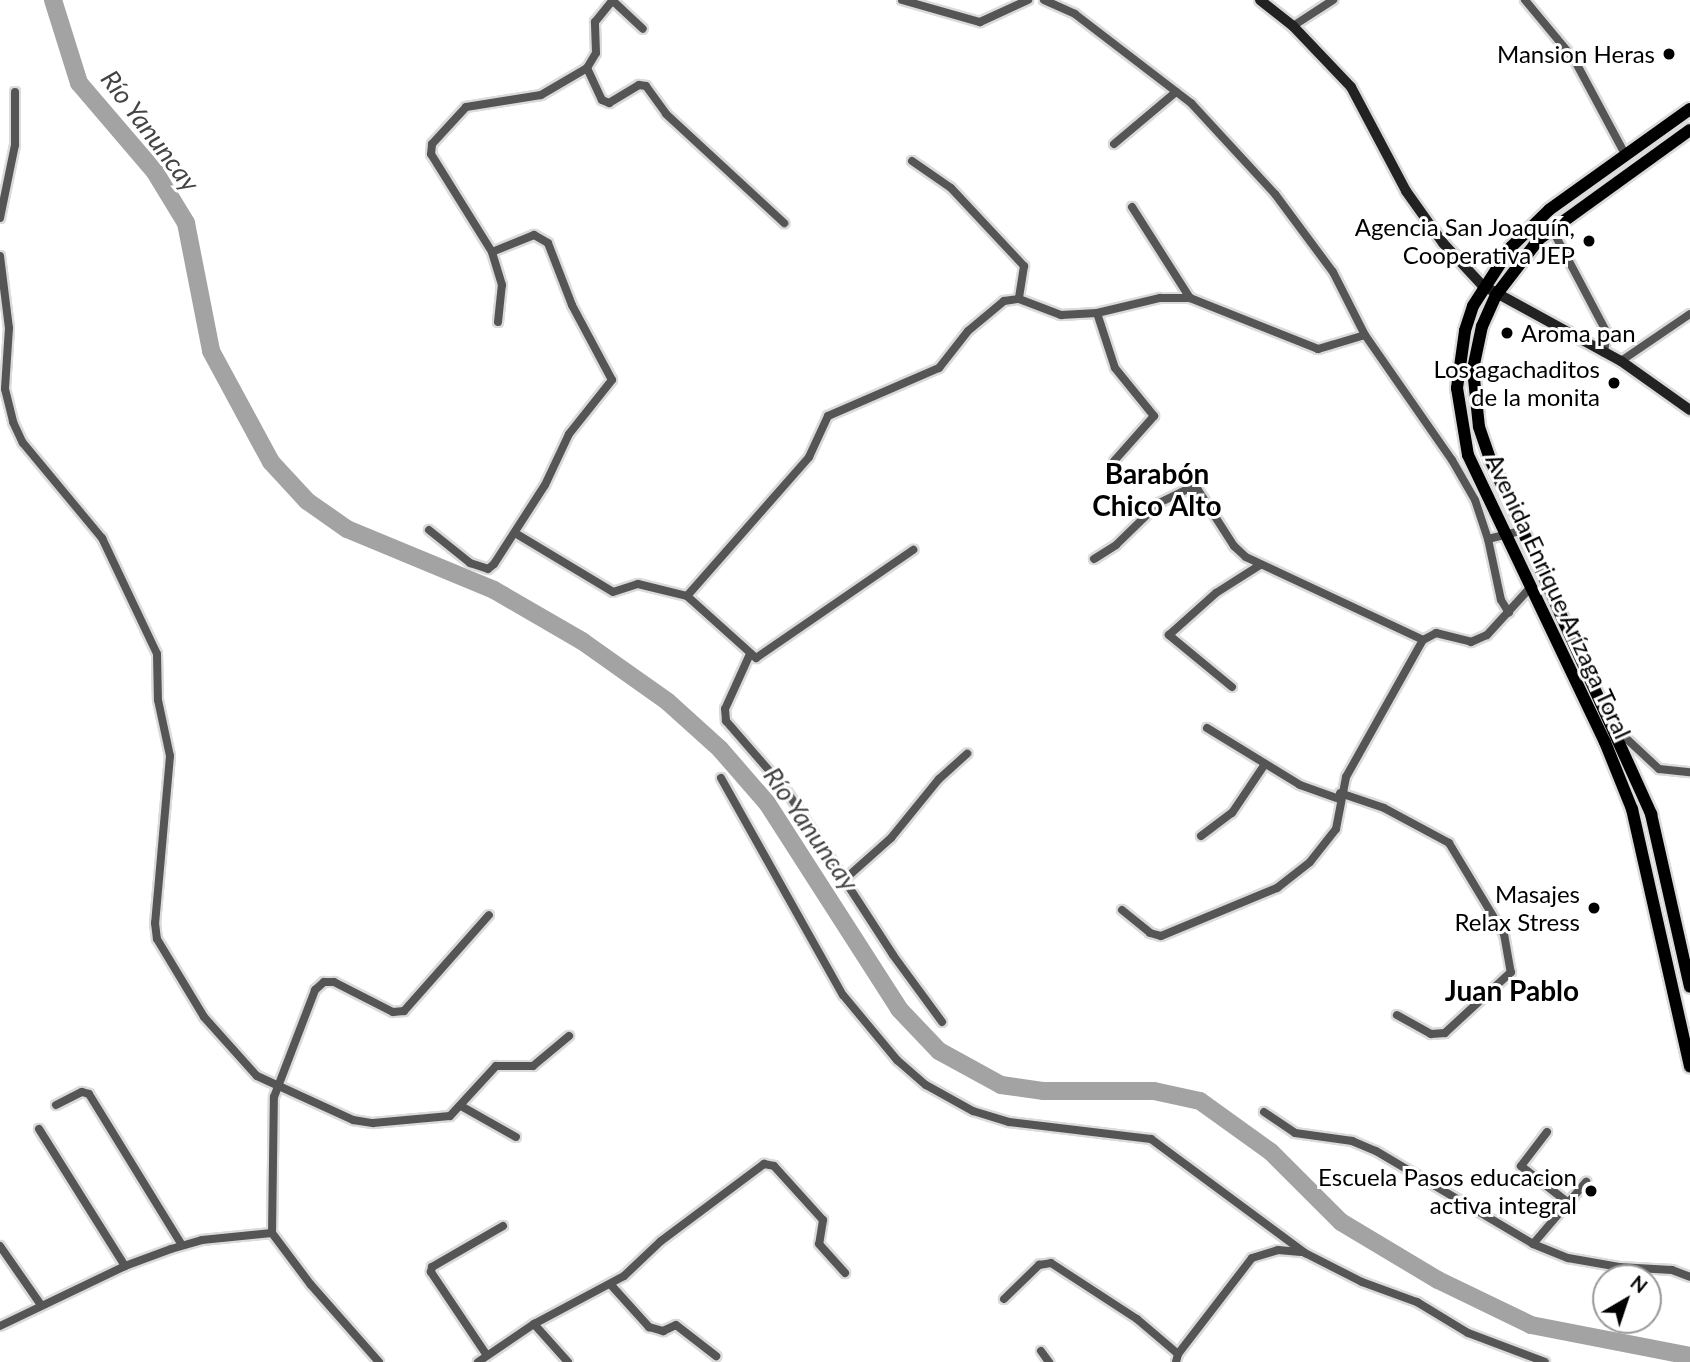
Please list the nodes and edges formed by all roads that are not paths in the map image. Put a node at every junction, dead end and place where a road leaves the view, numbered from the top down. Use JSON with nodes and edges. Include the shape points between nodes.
{"nodes":[{"id":1,"x":613,"y":0,"type":"edge"},
{"id":2,"x":902,"y":0,"type":"edge"},
{"id":3,"x":1028,"y":0,"type":"edge"},
{"id":4,"x":1044,"y":0,"type":"edge"},
{"id":5,"x":1260,"y":0,"type":"edge"},
{"id":6,"x":1333,"y":0,"type":"edge"},
{"id":7,"x":1525,"y":0,"type":"edge"},
{"id":8,"x":1293,"y":26,"type":"junction"},
{"id":9,"x":643,"y":29,"type":"dead end"},
{"id":10,"x":587,"y":68,"type":"junction"},
{"id":11,"x":15,"y":92,"type":"dead end"},
{"id":12,"x":1177,"y":92,"type":"junction"},
{"id":13,"x":1690,"y":109,"type":"edge"},
{"id":14,"x":1690,"y":130,"type":"edge"},
{"id":15,"x":1114,"y":144,"type":"dead end"},
{"id":16,"x":1625,"y":154,"type":"junction"},
{"id":17,"x":912,"y":161,"type":"dead end"},
{"id":18,"x":1132,"y":207,"type":"dead end"},
{"id":19,"x":0,"y":218,"type":"edge"},
{"id":20,"x":784,"y":223,"type":"dead end"},
{"id":21,"x":1552,"y":229,"type":"junction"},
{"id":22,"x":492,"y":252,"type":"junction"},
{"id":23,"x":0,"y":256,"type":"edge"},
{"id":24,"x":1482,"y":285,"type":"junction"},
{"id":25,"x":1496,"y":295,"type":"junction"},
{"id":26,"x":1190,"y":298,"type":"junction"},
{"id":27,"x":1019,"y":299,"type":"junction"},
{"id":28,"x":1097,"y":313,"type":"junction"},
{"id":29,"x":1690,"y":314,"type":"edge"},
{"id":30,"x":498,"y":322,"type":"dead end"},
{"id":31,"x":1365,"y":335,"type":"junction"},
{"id":32,"x":1605,"y":352,"type":"junction"},
{"id":33,"x":1621,"y":361,"type":"junction"},
{"id":34,"x":1690,"y":410,"type":"edge"},
{"id":35,"x":1114,"y":461,"type":"dead end"},
{"id":36,"x":429,"y":530,"type":"dead end"},
{"id":37,"x":1520,"y":531,"type":"junction"},
{"id":38,"x":515,"y":533,"type":"junction"},
{"id":39,"x":1504,"y":536,"type":"junction"},
{"id":40,"x":1488,"y":539,"type":"junction"},
{"id":41,"x":913,"y":550,"type":"dead end"},
{"id":42,"x":1094,"y":559,"type":"dead end"},
{"id":43,"x":1260,"y":565,"type":"junction"},
{"id":44,"x":1529,"y":589,"type":"junction"},
{"id":45,"x":687,"y":596,"type":"junction"},
{"id":46,"x":1509,"y":613,"type":"junction"},
{"id":47,"x":1423,"y":640,"type":"junction"},
{"id":48,"x":750,"y":654,"type":"junction"},
{"id":49,"x":1232,"y":687,"type":"dead end"},
{"id":50,"x":1208,"y":728,"type":"dead end"},
{"id":51,"x":1615,"y":728,"type":"junction"},
{"id":52,"x":967,"y":754,"type":"dead end"},
{"id":53,"x":1265,"y":764,"type":"junction"},
{"id":54,"x":1690,"y":772,"type":"edge"},
{"id":55,"x":721,"y":778,"type":"dead end"},
{"id":56,"x":1340,"y":796,"type":"junction"},
{"id":57,"x":1200,"y":836,"type":"dead end"},
{"id":58,"x":845,"y":879,"type":"junction"},
{"id":59,"x":1122,"y":910,"type":"dead end"},
{"id":60,"x":489,"y":915,"type":"dead end"},
{"id":61,"x":1690,"y":987,"type":"edge"},
{"id":62,"x":1396,"y":1015,"type":"dead end"},
{"id":63,"x":942,"y":1022,"type":"dead end"},
{"id":64,"x":569,"y":1036,"type":"dead end"},
{"id":65,"x":1690,"y":1067,"type":"edge"},
{"id":66,"x":276,"y":1087,"type":"junction"},
{"id":67,"x":56,"y":1105,"type":"dead end"},
{"id":68,"x":461,"y":1106,"type":"junction"},
{"id":69,"x":1264,"y":1112,"type":"dead end"},
{"id":70,"x":39,"y":1129,"type":"dead end"},
{"id":71,"x":1547,"y":1132,"type":"dead end"},
{"id":72,"x":516,"y":1137,"type":"dead end"},
{"id":73,"x":1586,"y":1182,"type":"dead end"},
{"id":74,"x":1566,"y":1201,"type":"junction"},
{"id":75,"x":503,"y":1226,"type":"dead end"},
{"id":76,"x":272,"y":1233,"type":"junction"},
{"id":77,"x":1533,"y":1244,"type":"junction"},
{"id":78,"x":182,"y":1245,"type":"junction"},
{"id":79,"x":0,"y":1246,"type":"edge"},
{"id":80,"x":1305,"y":1253,"type":"junction"},
{"id":81,"x":125,"y":1266,"type":"junction"},
{"id":82,"x":845,"y":1273,"type":"dead end"},
{"id":83,"x":1690,"y":1277,"type":"edge"},
{"id":84,"x":611,"y":1285,"type":"junction"},
{"id":85,"x":1004,"y":1299,"type":"dead end"},
{"id":86,"x":41,"y":1305,"type":"junction"},
{"id":87,"x":534,"y":1324,"type":"junction"},
{"id":88,"x":0,"y":1326,"type":"edge"},
{"id":89,"x":1041,"y":1351,"type":"dead end"},
{"id":90,"x":486,"y":1354,"type":"junction"},
{"id":91,"x":716,"y":1356,"type":"dead end"},
{"id":92,"x":1177,"y":1358,"type":"edge"},
{"id":93,"x":379,"y":1362,"type":"edge"},
{"id":94,"x":478,"y":1362,"type":"edge"},
{"id":95,"x":568,"y":1362,"type":"edge"},
{"id":96,"x":1049,"y":1362,"type":"edge"},
{"id":97,"x":1545,"y":1362,"type":"edge"}],
"edges":[{"from":1,"to":9,"type":"street"},
{"from":1,"to":10,"type":"street","via":[[595,22],[596,52]]},
{"from":2,"to":3,"type":"street","via":[[980,22]]},
{"from":4,"to":12,"type":"street","via":[[1075,14]]},
{"from":5,"to":8,"type":"street"},
{"from":6,"to":8,"type":"street"},
{"from":7,"to":16,"type":"street","via":[[1574,59]]},
{"from":8,"to":24,"type":"street","via":[[1351,87],[1406,191],[1443,243]]},
{"from":10,"to":20,"type":"street","via":[[602,100],[608,103],[639,85],[646,86],[666,114]]},
{"from":10,"to":22,"type":"street","via":[[541,95],[466,107],[432,144],[431,154]]},
{"from":11,"to":19,"type":"street","via":[[15,145]]},
{"from":12,"to":15,"type":"street"},
{"from":12,"to":31,"type":"street","via":[[1275,194],[1333,272]]},
{"from":13,"to":16,"type":"main road","name":"Avenida Enrique Arízaga Toral"},
{"from":14,"to":21,"type":"main road","name":"Avenida Enrique Arízaga Toral"},
{"from":16,"to":24,"type":"main road","name":"Avenida Enrique Arízaga Toral","via":[[1549,211],[1511,247]]},
{"from":17,"to":27,"type":"street","via":[[951,188],[1024,266]]},
{"from":18,"to":26,"type":"street"},
{"from":21,"to":25,"type":"main road","name":"Avenida Enrique Arízaga Toral","via":[[1514,267]]},
{"from":21,"to":32,"type":"street","via":[[1607,333]]},
{"from":22,"to":30,"type":"street","via":[[502,285]]},
{"from":22,"to":38,"type":"street","via":[[534,235],[548,243],[572,305],[612,380],[569,434]]},
{"from":23,"to":66,"type":"street","via":[[9,328],[5,389],[13,422],[23,443],[102,538],[157,654],[158,700],[170,756],[157,939],[204,1017],[248,1067]]},
{"from":24,"to":25,"type":"street"},
{"from":24,"to":39,"type":"main road","name":"Avenida Enrique Arízaga Toral","via":[[1465,331],[1458,388],[1468,455]]},
{"from":25,"to":32,"type":"street"},
{"from":25,"to":37,"type":"main road","name":"Avenida Enrique Arízaga Toral","via":[[1476,350],[1474,398],[1491,461]]},
{"from":26,"to":28,"type":"street","via":[[1160,298]]},
{"from":26,"to":31,"type":"street","via":[[1318,349]]},
{"from":27,"to":28,"type":"street","via":[[1061,315]]},
{"from":27,"to":45,"type":"street","via":[[989,310],[939,368],[828,416],[808,457]]},
{"from":28,"to":35,"type":"street","via":[[1115,368],[1154,416]]},
{"from":29,"to":33,"type":"street"},
{"from":31,"to":40,"type":"street","via":[[1452,460],[1475,500]]},
{"from":32,"to":33,"type":"street"},
{"from":33,"to":34,"type":"street"},
{"from":36,"to":38,"type":"street","via":[[459,556],[488,569]]},
{"from":37,"to":39,"type":"street"},
{"from":37,"to":51,"type":"main road","name":"Avenida Enrique Arízaga Toral"},
{"from":38,"to":45,"type":"street","via":[[613,592],[638,584]]},
{"from":39,"to":40,"type":"street"},
{"from":39,"to":44,"type":"main road","name":"Avenida Enrique Arízaga Toral"},
{"from":40,"to":46,"type":"street","via":[[1500,597]]},
{"from":41,"to":48,"type":"street","via":[[761,656]]},
{"from":42,"to":43,"type":"street","via":[[1116,545],[1159,503],[1190,488],[1205,496],[1234,547]]},
{"from":43,"to":47,"type":"street"},
{"from":43,"to":49,"type":"street","via":[[1216,593],[1168,635]]},
{"from":44,"to":46,"type":"street"},
{"from":44,"to":65,"type":"main road","name":"Avenida Enrique Arízaga Toral","via":[[1605,742],[1632,809]]},
{"from":45,"to":48,"type":"street"},
{"from":46,"to":47,"type":"street","via":[[1487,635],[1471,642],[1436,633]]},
{"from":47,"to":56,"type":"street"},
{"from":48,"to":58,"type":"street","via":[[725,709],[726,721],[786,790]]},
{"from":50,"to":53,"type":"street"},
{"from":51,"to":54,"type":"street","via":[[1659,769]]},
{"from":51,"to":61,"type":"main road","name":"Avenida Enrique Arízaga Toral","via":[[1651,814]]},
{"from":52,"to":58,"type":"street","via":[[939,779],[891,838]]},
{"from":53,"to":56,"type":"street","via":[[1300,785]]},
{"from":53,"to":57,"type":"street","via":[[1227,819]]},
{"from":55,"to":80,"type":"street","via":[[843,995],[897,1060],[926,1085],[973,1111],[1009,1122],[1151,1139]]},
{"from":56,"to":59,"type":"street","via":[[1336,829],[1329,842],[1277,888],[1161,936],[1150,933]]},
{"from":56,"to":62,"type":"street","via":[[1384,807],[1449,844],[1504,934],[1511,972],[1445,1033],[1431,1034]]},
{"from":58,"to":63,"type":"street"},
{"from":60,"to":66,"type":"street","via":[[404,1011],[393,1012],[334,982],[324,982],[315,990]]},
{"from":64,"to":68,"type":"street","via":[[533,1066],[496,1066]]},
{"from":66,"to":68,"type":"street","via":[[363,1123],[407,1117],[442,1119]]},
{"from":66,"to":76,"type":"street","via":[[271,1112]]},
{"from":67,"to":78,"type":"street","via":[[89,1094]]},
{"from":68,"to":72,"type":"street"},
{"from":69,"to":77,"type":"street","via":[[1295,1133],[1352,1141],[1376,1151]]},
{"from":70,"to":81,"type":"street"},
{"from":71,"to":74,"type":"street","via":[[1521,1166]]},
{"from":73,"to":74,"type":"street"},
{"from":74,"to":77,"type":"street"},
{"from":75,"to":90,"type":"street","via":[[432,1267],[431,1272]]},
{"from":76,"to":78,"type":"street"},
{"from":76,"to":93,"type":"street"},
{"from":77,"to":83,"type":"street","via":[[1568,1258],[1672,1270]]},
{"from":78,"to":81,"type":"street"},
{"from":79,"to":86,"type":"street"},
{"from":80,"to":92,"type":"street","via":[[1278,1250],[1252,1258]]},
{"from":80,"to":97,"type":"street","via":[[1362,1282],[1417,1302],[1468,1333]]},
{"from":81,"to":86,"type":"street"},
{"from":82,"to":84,"type":"street","via":[[817,1240],[823,1220],[769,1164],[661,1241]]},
{"from":84,"to":87,"type":"street"},
{"from":84,"to":91,"type":"street","via":[[649,1327],[663,1331],[676,1325]]},
{"from":85,"to":92,"type":"street","via":[[1039,1265],[1051,1263],[1137,1319]]},
{"from":86,"to":88,"type":"street"},
{"from":87,"to":90,"type":"street"},
{"from":87,"to":95,"type":"street"},
{"from":89,"to":96,"type":"street"},
{"from":90,"to":94,"type":"street"}]}
